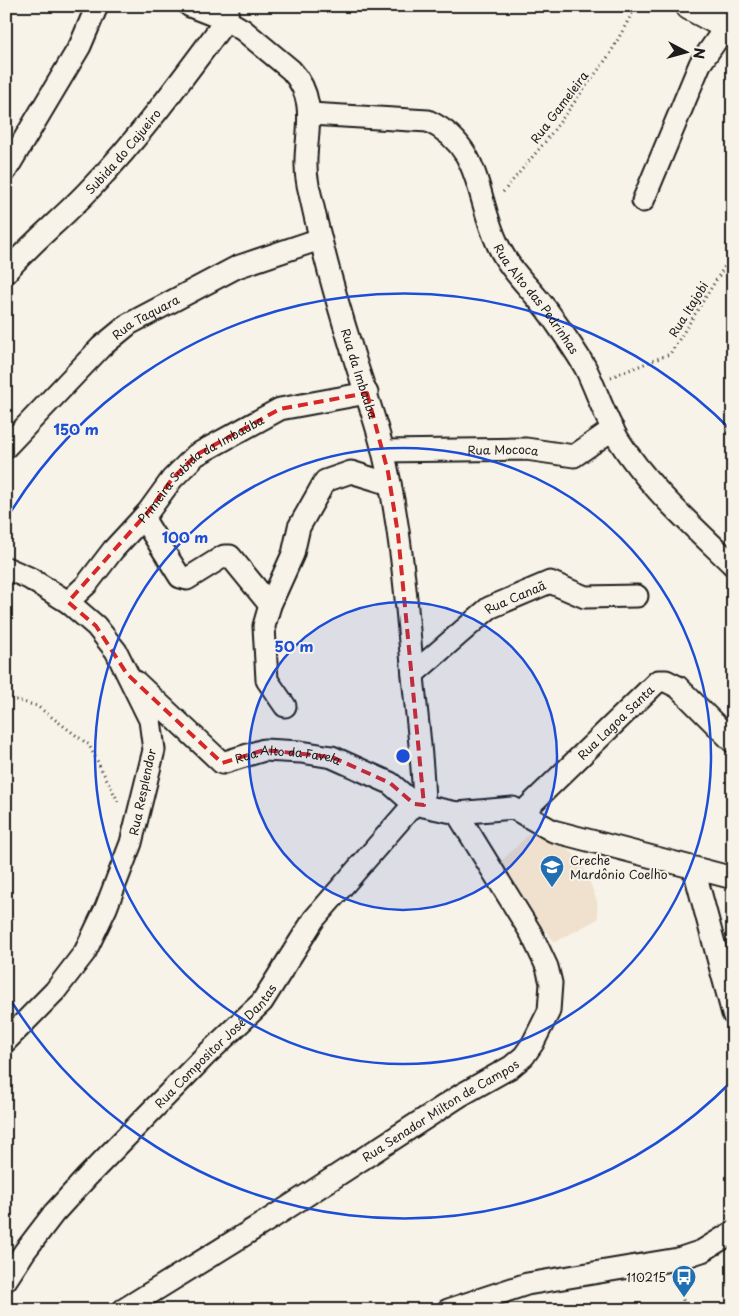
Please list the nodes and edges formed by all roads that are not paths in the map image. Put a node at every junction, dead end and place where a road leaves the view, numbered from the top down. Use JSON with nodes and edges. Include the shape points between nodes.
{"nodes":[{"id":1,"x":97,"y":6,"type":"edge"},
{"id":2,"x":190,"y":6,"type":"edge"},
{"id":3,"x":690,"y":6,"type":"edge"},
{"id":4,"x":227,"y":13,"type":"edge"},
{"id":5,"x":730,"y":27,"type":"edge"},
{"id":6,"x":310,"y":114,"type":"junction"},
{"id":7,"x":6,"y":170,"type":"edge"},
{"id":8,"x":643,"y":201,"type":"dead end"},
{"id":9,"x":320,"y":239,"type":"junction"},
{"id":10,"x":6,"y":272,"type":"edge"},
{"id":11,"x":367,"y":393,"type":"junction"},
{"id":12,"x":613,"y":429,"type":"junction"},
{"id":13,"x":6,"y":447,"type":"edge"},
{"id":14,"x":383,"y":451,"type":"junction"},
{"id":15,"x":390,"y":484,"type":"junction"},
{"id":16,"x":142,"y":518,"type":"junction"},
{"id":17,"x":733,"y":565,"type":"edge"},
{"id":18,"x":6,"y":568,"type":"edge"},
{"id":19,"x":638,"y":596,"type":"dead end"},
{"id":20,"x":68,"y":602,"type":"junction"},
{"id":21,"x":270,"y":605,"type":"junction"},
{"id":22,"x":126,"y":674,"type":"junction"},
{"id":23,"x":413,"y":674,"type":"junction"},
{"id":24,"x":286,"y":706,"type":"dead end"},
{"id":25,"x":733,"y":742,"type":"edge"},
{"id":26,"x":419,"y":804,"type":"junction"},
{"id":27,"x":523,"y":812,"type":"junction"},
{"id":28,"x":457,"y":813,"type":"junction"},
{"id":29,"x":694,"y":869,"type":"junction"},
{"id":30,"x":733,"y":878,"type":"edge"},
{"id":31,"x":733,"y":1014,"type":"edge"},
{"id":32,"x":6,"y":1041,"type":"edge"},
{"id":33,"x":733,"y":1232,"type":"edge"},
{"id":34,"x":6,"y":1280,"type":"edge"},
{"id":35,"x":123,"y":1310,"type":"edge"},
{"id":36,"x":448,"y":1310,"type":"edge"}],
"edges":[{"from":1,"to":7,"type":"street","via":[[80,46]]},
{"from":2,"to":4,"type":"street","name":"Rua da Imbaúba"},
{"from":3,"to":5,"type":"main road"},
{"from":4,"to":6,"type":"street","name":"Rua da Imbaúba","via":[[297,77],[307,96]]},
{"from":4,"to":10,"type":"street","name":"Subida do Cajueiro","via":[[142,132],[90,190]]},
{"from":5,"to":8,"type":"street","via":[[700,64]]},
{"from":6,"to":9,"type":"street","name":"Rua da Imbaúba","via":[[306,176]]},
{"from":6,"to":12,"type":"street","name":"Rua Alto das Pedrinhas","via":[[428,121],[455,138],[473,169],[492,231],[510,268],[554,320],[585,368]]},
{"from":9,"to":11,"type":"street","name":"Rua da Imbaúba"},
{"from":9,"to":13,"type":"street","name":"Rua Taquara","via":[[237,267],[129,324],[100,347]]},
{"from":11,"to":14,"type":"street","name":"Rua da Imbaúba"},
{"from":11,"to":16,"type":"street","name":"Primeira Subida da Imbaúba","via":[[280,408],[240,430],[196,455],[172,479]]},
{"from":12,"to":14,"type":"street","name":"Rua Mococa","via":[[574,456],[526,449]]},
{"from":12,"to":17,"type":"street","name":"Rua Alto das Pedrinhas","via":[[668,501]]},
{"from":14,"to":15,"type":"street","name":"Rua da Imbaúba"},
{"from":15,"to":21,"type":"street","via":[[351,472],[325,481],[299,527],[293,554]]},
{"from":15,"to":23,"type":"street","name":"Rua da Imbaúba","via":[[403,570]]},
{"from":16,"to":20,"type":"street","name":"Primeira Subida da Imbaúba"},
{"from":16,"to":21,"type":"street","via":[[180,577],[187,579],[224,556],[230,556]]},
{"from":18,"to":20,"type":"street","name":"Rua Resplendor"},
{"from":19,"to":23,"type":"street","name":"Rua Canaã","via":[[585,597],[550,582],[489,608]]},
{"from":20,"to":22,"type":"street","name":"Rua Resplendor","via":[[96,626],[116,651]]},
{"from":21,"to":24,"type":"street","via":[[264,626],[267,680]]},
{"from":22,"to":26,"type":"street","name":"Rua Alto da Favela","via":[[222,763],[264,750],[332,757],[390,783]]},
{"from":22,"to":32,"type":"street","name":"Rua Resplendor","via":[[150,720],[154,750],[134,833],[106,908],[85,952],[56,991]]},
{"from":23,"to":26,"type":"street","name":"Rua da Imbaúba"},
{"from":25,"to":27,"type":"street","name":"Rua Lagoa Santa","via":[[678,687],[658,681]]},
{"from":26,"to":28,"type":"street"},
{"from":26,"to":34,"type":"street","name":"Rua Compositor José Dantas","via":[[314,919],[262,1002],[88,1176],[54,1213]]},
{"from":27,"to":28,"type":"street","via":[[513,808]]},
{"from":27,"to":29,"type":"street","via":[[553,831]]},
{"from":28,"to":35,"type":"street","name":"Rua Senador Milton de Campos","via":[[531,933],[547,967],[551,983],[549,1011],[533,1043],[511,1068],[461,1095]]},
{"from":29,"to":30,"type":"street"},
{"from":29,"to":31,"type":"street"},
{"from":33,"to":36,"type":"street","via":[[702,1251],[674,1260],[527,1284]]}]}
